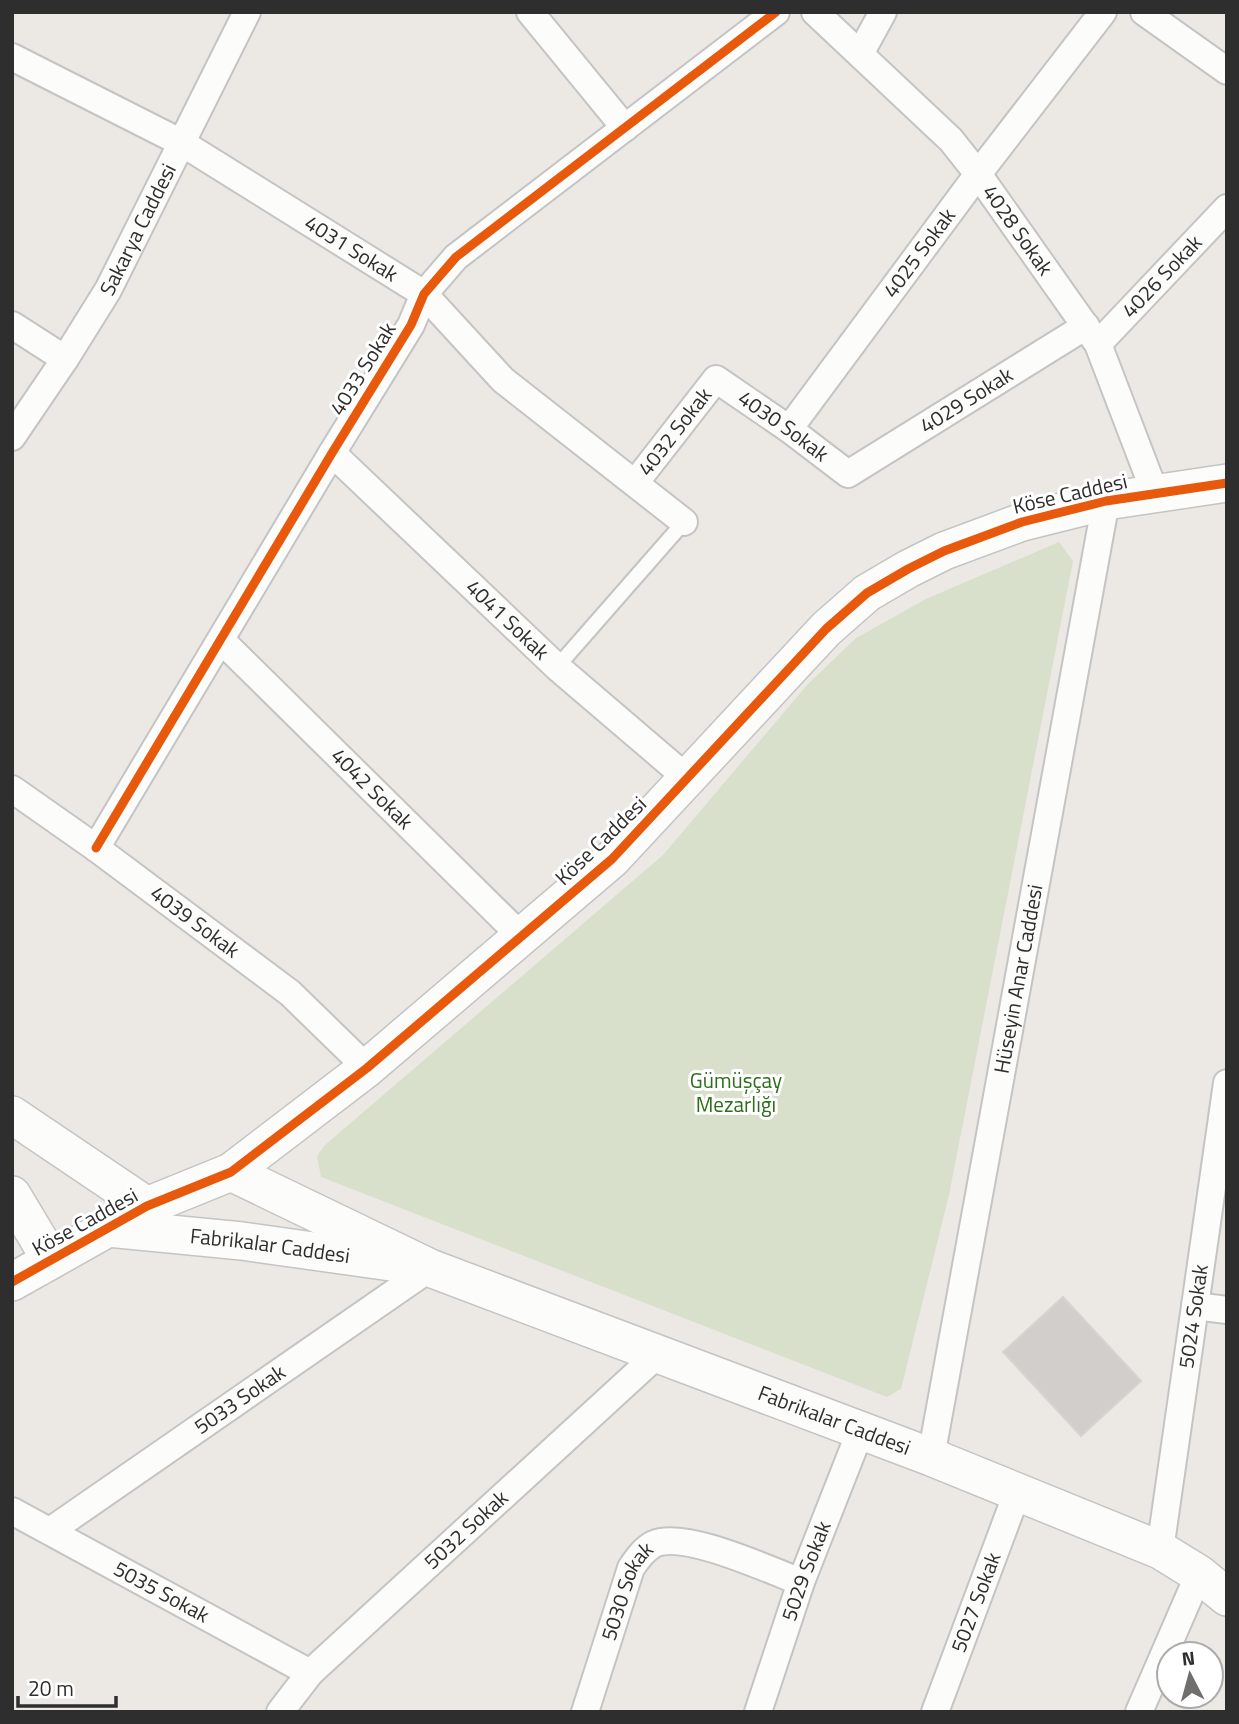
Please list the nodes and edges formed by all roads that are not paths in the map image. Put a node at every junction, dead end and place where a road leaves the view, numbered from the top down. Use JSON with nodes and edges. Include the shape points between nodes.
{"nodes":[{"id":1,"x":247,"y":12,"type":"edge"},
{"id":2,"x":530,"y":12,"type":"edge"},
{"id":3,"x":776,"y":12,"type":"edge"},
{"id":4,"x":816,"y":12,"type":"edge"},
{"id":5,"x":883,"y":12,"type":"edge"},
{"id":6,"x":1103,"y":12,"type":"edge"},
{"id":7,"x":1144,"y":12,"type":"edge"},
{"id":8,"x":860,"y":54,"type":"junction"},
{"id":9,"x":12,"y":57,"type":"edge"},
{"id":10,"x":1227,"y":71,"type":"edge"},
{"id":11,"x":625,"y":128,"type":"junction"},
{"id":12,"x":182,"y":143,"type":"junction"},
{"id":13,"x":978,"y":174,"type":"junction"},
{"id":14,"x":1227,"y":208,"type":"edge"},
{"id":15,"x":424,"y":294,"type":"junction"},
{"id":16,"x":12,"y":325,"type":"edge"},
{"id":17,"x":1092,"y":335,"type":"junction"},
{"id":18,"x":65,"y":359,"type":"junction"},
{"id":19,"x":716,"y":379,"type":"joint"},
{"id":20,"x":789,"y":429,"type":"junction"},
{"id":21,"x":12,"y":437,"type":"edge"},
{"id":22,"x":332,"y":453,"type":"junction"},
{"id":23,"x":848,"y":474,"type":"joint"},
{"id":24,"x":1227,"y":483,"type":"edge"},
{"id":25,"x":635,"y":484,"type":"junction"},
{"id":26,"x":1155,"y":493,"type":"junction"},
{"id":27,"x":1106,"y":501,"type":"junction"},
{"id":28,"x":684,"y":523,"type":"joint"},
{"id":29,"x":221,"y":640,"type":"junction"},
{"id":30,"x":557,"y":667,"type":"junction"},
{"id":31,"x":688,"y":779,"type":"junction"},
{"id":32,"x":12,"y":789,"type":"edge"},
{"id":33,"x":96,"y":848,"type":"junction"},
{"id":34,"x":523,"y":937,"type":"junction"},
{"id":35,"x":367,"y":1068,"type":"junction"},
{"id":36,"x":1227,"y":1083,"type":"edge"},
{"id":37,"x":12,"y":1115,"type":"edge"},
{"id":38,"x":231,"y":1172,"type":"junction"},
{"id":39,"x":12,"y":1195,"type":"edge"},
{"id":40,"x":147,"y":1206,"type":"junction"},
{"id":41,"x":108,"y":1228,"type":"junction"},
{"id":42,"x":51,"y":1260,"type":"junction"},
{"id":43,"x":430,"y":1268,"type":"junction"},
{"id":44,"x":12,"y":1282,"type":"edge"},
{"id":45,"x":1195,"y":1306,"type":"junction"},
{"id":46,"x":1227,"y":1310,"type":"edge"},
{"id":47,"x":657,"y":1355,"type":"junction"},
{"id":48,"x":860,"y":1432,"type":"junction"},
{"id":49,"x":931,"y":1457,"type":"junction"},
{"id":50,"x":1017,"y":1493,"type":"junction"},
{"id":51,"x":12,"y":1511,"type":"edge"},
{"id":52,"x":50,"y":1531,"type":"junction"},
{"id":53,"x":1160,"y":1550,"type":"junction"},
{"id":54,"x":1199,"y":1574,"type":"junction"},
{"id":55,"x":801,"y":1582,"type":"junction"},
{"id":56,"x":1227,"y":1597,"type":"edge"},
{"id":57,"x":310,"y":1673,"type":"junction"},
{"id":58,"x":280,"y":1712,"type":"edge"},
{"id":59,"x":586,"y":1712,"type":"edge"},
{"id":60,"x":758,"y":1712,"type":"edge"},
{"id":61,"x":935,"y":1712,"type":"edge"},
{"id":62,"x":1139,"y":1712,"type":"edge"}],
"edges":[{"from":1,"to":12,"type":"street","name":"Sakarya Caddesi"},
{"from":2,"to":11,"type":"street"},
{"from":3,"to":11,"type":"street","name":"4033 Sokak"},
{"from":4,"to":8,"type":"street","name":"4028 Sokak"},
{"from":5,"to":8,"type":"street"},
{"from":6,"to":13,"type":"street","name":"4025 Sokak"},
{"from":7,"to":10,"type":"street"},
{"from":8,"to":13,"type":"street","name":"4028 Sokak","via":[[951,141]]},
{"from":9,"to":12,"type":"street","name":"4031 Sokak"},
{"from":11,"to":15,"type":"street","name":"4033 Sokak","via":[[456,257]]},
{"from":12,"to":15,"type":"street","name":"4031 Sokak"},
{"from":12,"to":18,"type":"street","name":"Sakarya Caddesi","via":[[108,290]]},
{"from":13,"to":17,"type":"street","name":"4028 Sokak"},
{"from":13,"to":20,"type":"street","name":"4025 Sokak"},
{"from":14,"to":17,"type":"street","name":"4026 Sokak"},
{"from":15,"to":22,"type":"street","name":"4033 Sokak","via":[[411,325]]},
{"from":15,"to":25,"type":"street","name":"4031 Sokak","via":[[503,380]]},
{"from":16,"to":18,"type":"street"},
{"from":17,"to":23,"type":"street","name":"4029 Sokak"},
{"from":17,"to":26,"type":"street","name":"4028 Sokak"},
{"from":18,"to":21,"type":"street","name":"Sakarya Caddesi"},
{"from":19,"to":20,"type":"street","name":"4030 Sokak"},
{"from":19,"to":25,"type":"street","name":"4032 Sokak"},
{"from":20,"to":23,"type":"street","name":"4030 Sokak"},
{"from":22,"to":29,"type":"street","name":"4033 Sokak"},
{"from":22,"to":30,"type":"street","name":"4041 Sokak"},
{"from":24,"to":26,"type":"street","name":"Köse Caddesi"},
{"from":25,"to":28,"type":"street","name":"4031 Sokak"},
{"from":26,"to":27,"type":"street","name":"Köse Caddesi"},
{"from":27,"to":31,"type":"street","name":"Köse Caddesi","via":[[979,537],[867,593],[826,629]]},
{"from":27,"to":49,"type":"street","name":"Hüseyin Anar Caddesi"},
{"from":28,"to":30,"type":"lane"},
{"from":29,"to":33,"type":"street","name":"4033 Sokak"},
{"from":29,"to":34,"type":"street","name":"4042 Sokak"},
{"from":30,"to":31,"type":"street","name":"4041 Sokak"},
{"from":31,"to":34,"type":"street","name":"Köse Caddesi","via":[[612,859]]},
{"from":32,"to":33,"type":"street","name":"4039 Sokak"},
{"from":33,"to":35,"type":"street","name":"4039 Sokak","via":[[290,993]]},
{"from":34,"to":35,"type":"street","name":"Köse Caddesi"},
{"from":35,"to":38,"type":"street","name":"Köse Caddesi"},
{"from":36,"to":45,"type":"street","name":"5024 Sokak"},
{"from":37,"to":40,"type":"street"},
{"from":38,"to":40,"type":"street","name":"Köse Caddesi"},
{"from":38,"to":43,"type":"street","name":"Fabrikalar Caddesi"},
{"from":39,"to":42,"type":"street"},
{"from":40,"to":41,"type":"street","name":"Köse Caddesi"},
{"from":41,"to":42,"type":"street","name":"Köse Caddesi"},
{"from":41,"to":43,"type":"street","name":"Fabrikalar Caddesi","via":[[242,1241]]},
{"from":42,"to":44,"type":"street","name":"Köse Caddesi"},
{"from":43,"to":47,"type":"street","name":"Fabrikalar Caddesi"},
{"from":43,"to":52,"type":"street","name":"5033 Sokak"},
{"from":45,"to":46,"type":"street"},
{"from":45,"to":53,"type":"street","name":"5024 Sokak"},
{"from":47,"to":48,"type":"street","name":"Fabrikalar Caddesi"},
{"from":47,"to":57,"type":"street","name":"5032 Sokak"},
{"from":48,"to":49,"type":"street","name":"Fabrikalar Caddesi"},
{"from":48,"to":55,"type":"street","name":"5029 Sokak"},
{"from":49,"to":50,"type":"street","name":"Fabrikalar Caddesi"},
{"from":50,"to":53,"type":"street","name":"Fabrikalar Caddesi"},
{"from":50,"to":61,"type":"street","name":"5027 Sokak"},
{"from":51,"to":52,"type":"street","name":"5035 Sokak"},
{"from":52,"to":57,"type":"street","name":"5035 Sokak"},
{"from":53,"to":54,"type":"street","name":"Fabrikalar Caddesi"},
{"from":54,"to":56,"type":"street","name":"Fabrikalar Caddesi"},
{"from":54,"to":62,"type":"street"},
{"from":55,"to":59,"type":"street","name":"5030 Sokak","via":[[691,1542],[655,1544],[631,1568]]},
{"from":55,"to":60,"type":"street","name":"5029 Sokak"},
{"from":57,"to":58,"type":"street","name":"5032 Sokak"}]}
